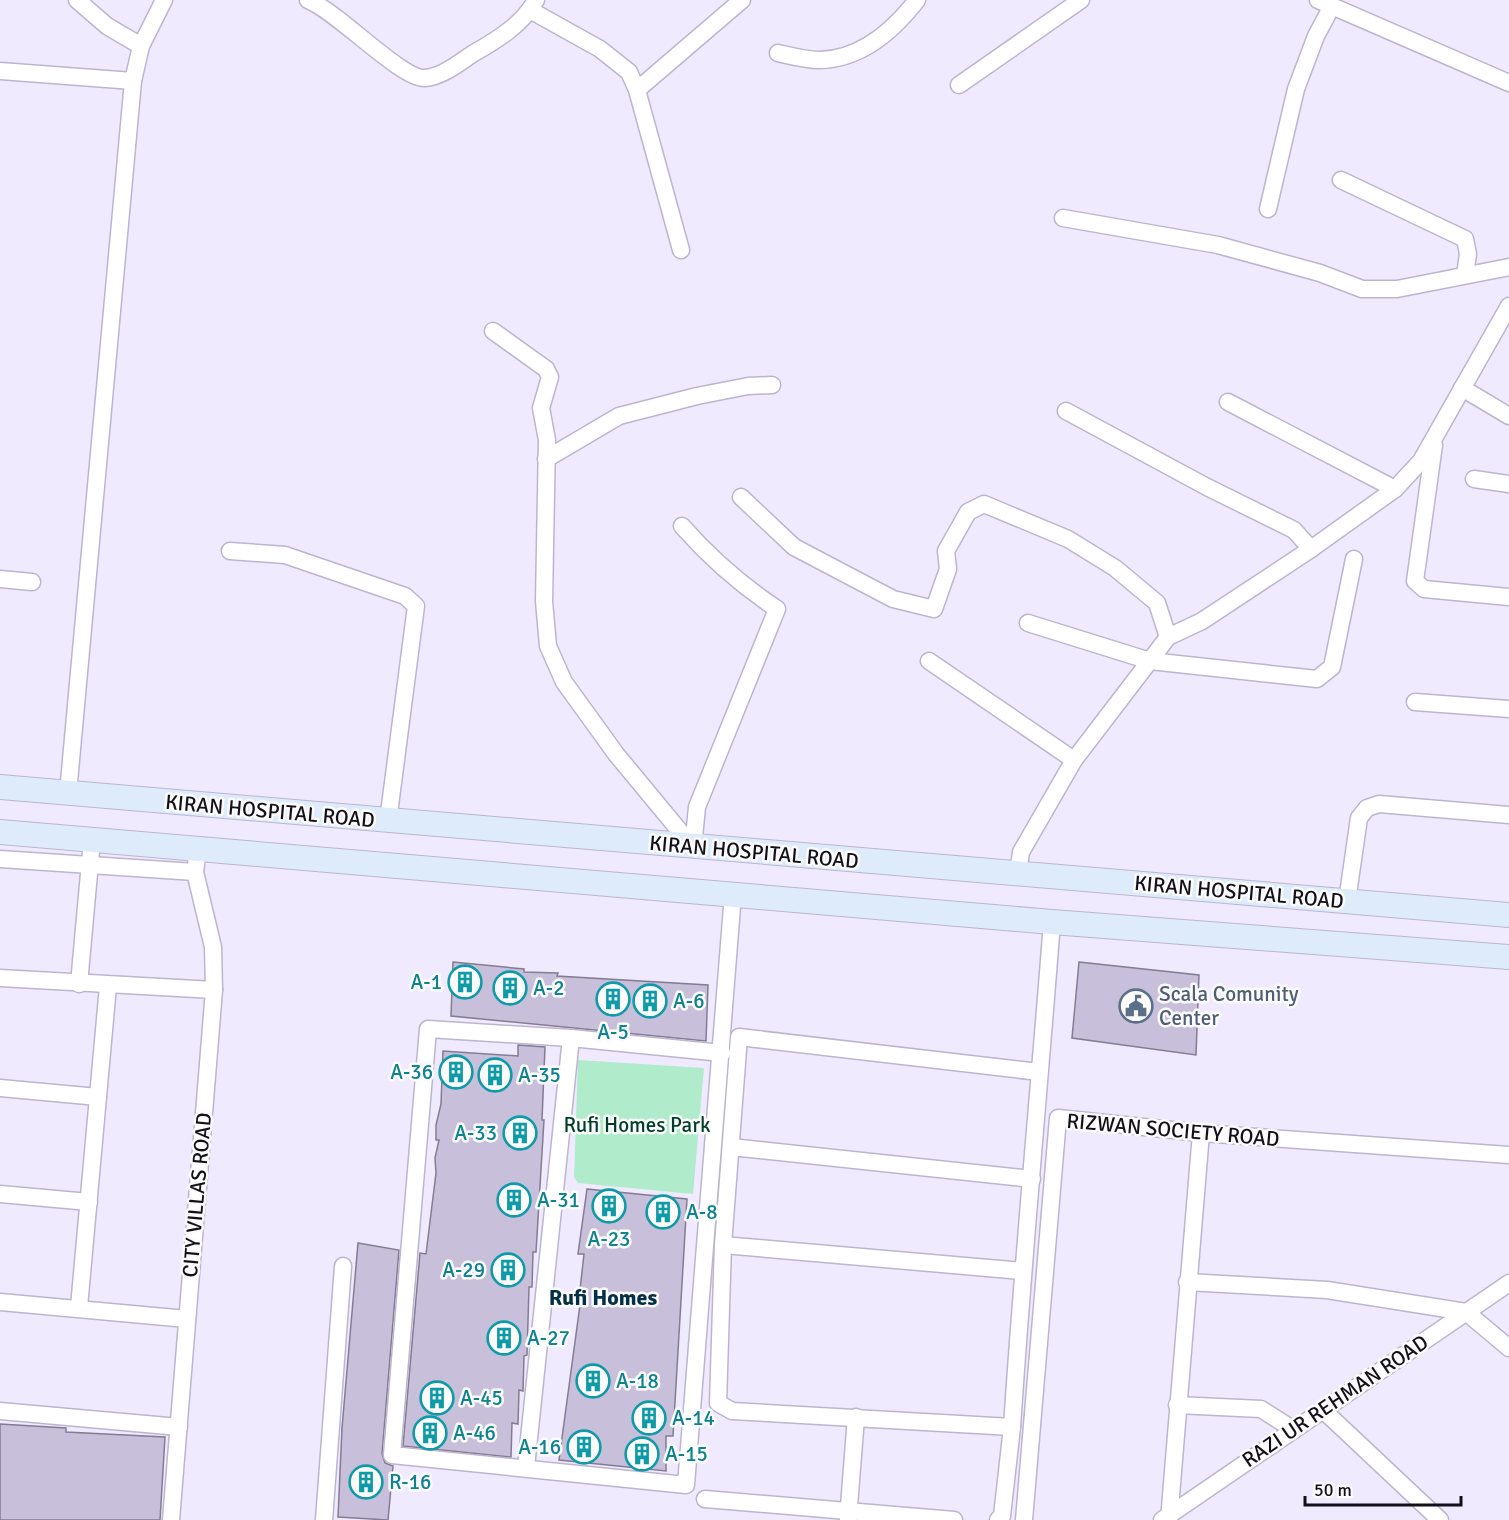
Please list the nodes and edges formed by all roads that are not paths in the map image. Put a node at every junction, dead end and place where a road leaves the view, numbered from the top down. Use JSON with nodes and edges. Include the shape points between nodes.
{"nodes":[{"id":1,"x":77,"y":0,"type":"edge"},
{"id":2,"x":164,"y":0,"type":"edge"},
{"id":3,"x":308,"y":0,"type":"edge"},
{"id":4,"x":742,"y":0,"type":"edge"},
{"id":5,"x":917,"y":0,"type":"edge"},
{"id":6,"x":1081,"y":0,"type":"edge"},
{"id":7,"x":1325,"y":3,"type":"edge"},
{"id":8,"x":533,"y":5,"type":"edge"},
{"id":9,"x":141,"y":46,"type":"junction"},
{"id":10,"x":778,"y":53,"type":"dead end"},
{"id":11,"x":0,"y":71,"type":"edge"},
{"id":12,"x":133,"y":81,"type":"junction"},
{"id":13,"x":1509,"y":83,"type":"edge"},
{"id":14,"x":959,"y":85,"type":"dead end"},
{"id":15,"x":637,"y":90,"type":"junction"},
{"id":16,"x":1341,"y":180,"type":"dead end"},
{"id":17,"x":1268,"y":209,"type":"dead end"},
{"id":18,"x":1063,"y":218,"type":"dead end"},
{"id":19,"x":681,"y":250,"type":"dead end"},
{"id":20,"x":1509,"y":267,"type":"edge"},
{"id":21,"x":1465,"y":276,"type":"junction"},
{"id":22,"x":1507,"y":313,"type":"edge"},
{"id":23,"x":493,"y":331,"type":"dead end"},
{"id":24,"x":772,"y":385,"type":"dead end"},
{"id":25,"x":1462,"y":388,"type":"junction"},
{"id":26,"x":1228,"y":402,"type":"dead end"},
{"id":27,"x":1066,"y":411,"type":"dead end"},
{"id":28,"x":1509,"y":416,"type":"edge"},
{"id":29,"x":1436,"y":435,"type":"junction"},
{"id":30,"x":546,"y":459,"type":"junction"},
{"id":31,"x":1474,"y":479,"type":"dead end"},
{"id":32,"x":1509,"y":484,"type":"edge"},
{"id":33,"x":1395,"y":489,"type":"junction"},
{"id":34,"x":741,"y":496,"type":"dead end"},
{"id":35,"x":682,"y":526,"type":"dead end"},
{"id":36,"x":1311,"y":549,"type":"junction"},
{"id":37,"x":230,"y":551,"type":"dead end"},
{"id":38,"x":1354,"y":559,"type":"dead end"},
{"id":39,"x":0,"y":579,"type":"edge"},
{"id":40,"x":32,"y":582,"type":"dead end"},
{"id":41,"x":1509,"y":597,"type":"edge"},
{"id":42,"x":1028,"y":623,"type":"dead end"},
{"id":43,"x":1168,"y":637,"type":"junction"},
{"id":44,"x":1150,"y":661,"type":"junction"},
{"id":45,"x":929,"y":662,"type":"dead end"},
{"id":46,"x":1415,"y":702,"type":"dead end"},
{"id":47,"x":1509,"y":709,"type":"edge"},
{"id":48,"x":1074,"y":760,"type":"junction"},
{"id":49,"x":0,"y":787,"type":"edge"},
{"id":50,"x":68,"y":793,"type":"junction"},
{"id":51,"x":1509,"y":815,"type":"edge"},
{"id":52,"x":388,"y":821,"type":"junction"},
{"id":53,"x":0,"y":832,"type":"edge"},
{"id":54,"x":92,"y":840,"type":"junction"},
{"id":55,"x":693,"y":847,"type":"junction"},
{"id":56,"x":0,"y":859,"type":"edge"},
{"id":57,"x":196,"y":861,"type":"junction"},
{"id":58,"x":90,"y":865,"type":"junction"},
{"id":59,"x":1018,"y":874,"type":"junction"},
{"id":60,"x":733,"y":894,"type":"junction"},
{"id":61,"x":1347,"y":901,"type":"junction"},
{"id":62,"x":1509,"y":915,"type":"edge"},
{"id":63,"x":1052,"y":922,"type":"junction"},
{"id":64,"x":1509,"y":957,"type":"edge"},
{"id":65,"x":0,"y":978,"type":"edge"},
{"id":66,"x":79,"y":984,"type":"junction"},
{"id":67,"x":108,"y":986,"type":"junction"},
{"id":68,"x":214,"y":990,"type":"junction"},
{"id":69,"x":572,"y":1038,"type":"junction"},
{"id":70,"x":722,"y":1053,"type":"junction"},
{"id":71,"x":1039,"y":1072,"type":"junction"},
{"id":72,"x":0,"y":1088,"type":"edge"},
{"id":73,"x":98,"y":1097,"type":"junction"},
{"id":74,"x":1201,"y":1133,"type":"junction"},
{"id":75,"x":730,"y":1147,"type":"junction"},
{"id":76,"x":1509,"y":1155,"type":"edge"},
{"id":77,"x":1032,"y":1179,"type":"junction"},
{"id":78,"x":0,"y":1194,"type":"edge"},
{"id":79,"x":89,"y":1202,"type":"junction"},
{"id":80,"x":723,"y":1245,"type":"junction"},
{"id":81,"x":343,"y":1266,"type":"dead end"},
{"id":82,"x":1022,"y":1271,"type":"junction"},
{"id":83,"x":1187,"y":1282,"type":"junction"},
{"id":84,"x":1509,"y":1283,"type":"edge"},
{"id":85,"x":0,"y":1302,"type":"edge"},
{"id":86,"x":79,"y":1307,"type":"junction"},
{"id":87,"x":1466,"y":1312,"type":"junction"},
{"id":88,"x":188,"y":1319,"type":"junction"},
{"id":89,"x":1509,"y":1348,"type":"edge"},
{"id":90,"x":1177,"y":1405,"type":"junction"},
{"id":91,"x":1323,"y":1410,"type":"junction"},
{"id":92,"x":0,"y":1412,"type":"edge"},
{"id":93,"x":856,"y":1417,"type":"junction"},
{"id":94,"x":179,"y":1427,"type":"junction"},
{"id":95,"x":1012,"y":1427,"type":"junction"},
{"id":96,"x":1294,"y":1430,"type":"junction"},
{"id":97,"x":526,"y":1467,"type":"junction"},
{"id":98,"x":705,"y":1499,"type":"dead end"},
{"id":99,"x":848,"y":1515,"type":"edge"},
{"id":100,"x":1166,"y":1519,"type":"edge"},
{"id":101,"x":171,"y":1520,"type":"edge"},
{"id":102,"x":324,"y":1520,"type":"edge"},
{"id":103,"x":954,"y":1520,"type":"edge"},
{"id":104,"x":998,"y":1520,"type":"edge"},
{"id":105,"x":1024,"y":1520,"type":"edge"},
{"id":106,"x":1440,"y":1520,"type":"edge"}],
"edges":[{"from":1,"to":9,"type":"street","via":[[107,26]]},
{"from":2,"to":9,"type":"street"},
{"from":3,"to":8,"type":"street","via":[[407,73],[424,79],[479,50],[515,25]]},
{"from":4,"to":15,"type":"street"},
{"from":5,"to":10,"type":"street","via":[[878,41],[850,56],[819,60]]},
{"from":6,"to":14,"type":"street"},
{"from":7,"to":13,"type":"street"},
{"from":7,"to":17,"type":"street","via":[[1296,89]]},
{"from":8,"to":15,"type":"street","via":[[629,72]]},
{"from":9,"to":12,"type":"street"},
{"from":11,"to":12,"type":"street"},
{"from":12,"to":50,"type":"street"},
{"from":15,"to":19,"type":"street"},
{"from":16,"to":21,"type":"street","via":[[1466,239]]},
{"from":18,"to":21,"type":"street","via":[[1218,245],[1320,273],[1362,289],[1397,289]]},
{"from":20,"to":21,"type":"street"},
{"from":22,"to":25,"type":"street"},
{"from":23,"to":30,"type":"street","via":[[546,369],[550,377],[541,408]]},
{"from":24,"to":30,"type":"street","via":[[697,396],[620,416]]},
{"from":25,"to":28,"type":"street"},
{"from":25,"to":29,"type":"street"},
{"from":26,"to":33,"type":"street"},
{"from":27,"to":36,"type":"street","via":[[1294,530]]},
{"from":29,"to":33,"type":"street","via":[[1421,461]]},
{"from":29,"to":41,"type":"street","via":[[1416,581],[1424,589]]},
{"from":30,"to":55,"type":"street","via":[[543,602],[548,646],[564,682],[616,754]]},
{"from":31,"to":32,"type":"street"},
{"from":33,"to":36,"type":"street"},
{"from":34,"to":43,"type":"street","via":[[794,547],[893,599],[934,609],[948,570],[946,551],[968,512],[984,504],[1068,539],[1115,568],[1156,603]]},
{"from":35,"to":55,"type":"street","via":[[707,555],[777,609],[697,807]]},
{"from":36,"to":43,"type":"street","via":[[1202,621]]},
{"from":37,"to":52,"type":"street","via":[[285,555],[405,596],[416,606]]},
{"from":38,"to":44,"type":"street","via":[[1332,668],[1317,679]]},
{"from":39,"to":40,"type":"street"},
{"from":42,"to":44,"type":"street"},
{"from":43,"to":44,"type":"street"},
{"from":44,"to":48,"type":"street"},
{"from":45,"to":48,"type":"street"},
{"from":46,"to":47,"type":"street"},
{"from":48,"to":59,"type":"street","via":[[1021,852]]},
{"from":49,"to":50,"type":"main road","name":"KIRAN HOSPITAL ROAD"},
{"from":50,"to":52,"type":"main road","name":"KIRAN HOSPITAL ROAD"},
{"from":51,"to":61,"type":"street","via":[[1379,804],[1367,808],[1359,818]]},
{"from":52,"to":55,"type":"main road","name":"KIRAN HOSPITAL ROAD"},
{"from":53,"to":54,"type":"main road","name":"KIRAN HOSPITAL ROAD"},
{"from":54,"to":57,"type":"main road","name":"KIRAN HOSPITAL ROAD"},
{"from":54,"to":58,"type":"street"},
{"from":55,"to":59,"type":"main road","name":"KIRAN HOSPITAL ROAD"},
{"from":56,"to":58,"type":"street"},
{"from":57,"to":58,"type":"street"},
{"from":57,"to":60,"type":"main road","name":"KIRAN HOSPITAL ROAD"},
{"from":57,"to":68,"type":"street","name":"CITY VILLAS ROAD","via":[[213,947]]},
{"from":58,"to":66,"type":"street"},
{"from":59,"to":61,"type":"main road","name":"KIRAN HOSPITAL ROAD"},
{"from":60,"to":63,"type":"main road","name":"KIRAN HOSPITAL ROAD"},
{"from":60,"to":70,"type":"street"},
{"from":61,"to":62,"type":"main road","name":"KIRAN HOSPITAL ROAD"},
{"from":63,"to":64,"type":"main road","name":"KIRAN HOSPITAL ROAD"},
{"from":63,"to":71,"type":"street"},
{"from":65,"to":66,"type":"street"},
{"from":66,"to":67,"type":"street"},
{"from":67,"to":68,"type":"street"},
{"from":67,"to":73,"type":"street"},
{"from":68,"to":88,"type":"street","name":"CITY VILLAS ROAD"},
{"from":69,"to":70,"type":"street"},
{"from":69,"to":97,"type":"street"},
{"from":69,"to":97,"type":"street","via":[[427,1030],[392,1455]]},
{"from":70,"to":97,"type":"street","via":[[685,1485]]},
{"from":71,"to":75,"type":"street","via":[[739,1036]]},
{"from":71,"to":77,"type":"street"},
{"from":72,"to":73,"type":"street"},
{"from":73,"to":79,"type":"street"},
{"from":74,"to":76,"type":"street","name":"RIZWAN SOCIETY ROAD"},
{"from":74,"to":83,"type":"street"},
{"from":74,"to":105,"type":"street","name":"RIZWAN SOCIETY ROAD","via":[[1058,1118]]},
{"from":75,"to":77,"type":"street"},
{"from":75,"to":80,"type":"street"},
{"from":77,"to":82,"type":"street"},
{"from":78,"to":79,"type":"street"},
{"from":79,"to":86,"type":"street"},
{"from":80,"to":82,"type":"street"},
{"from":80,"to":93,"type":"street","via":[[718,1403],[732,1411]]},
{"from":81,"to":102,"type":"street"},
{"from":82,"to":95,"type":"street"},
{"from":83,"to":87,"type":"street","via":[[1327,1290]]},
{"from":83,"to":90,"type":"street"},
{"from":84,"to":87,"type":"street","name":"RAZI UR REHMAN ROAD"},
{"from":85,"to":86,"type":"street"},
{"from":86,"to":88,"type":"street"},
{"from":87,"to":89,"type":"street"},
{"from":87,"to":91,"type":"street","name":"RAZI UR REHMAN ROAD"},
{"from":88,"to":94,"type":"street","name":"CITY VILLAS ROAD"},
{"from":90,"to":96,"type":"street","via":[[1260,1409]]},
{"from":90,"to":100,"type":"street"},
{"from":91,"to":96,"type":"street","name":"RAZI UR REHMAN ROAD"},
{"from":91,"to":106,"type":"street"},
{"from":92,"to":94,"type":"street"},
{"from":93,"to":95,"type":"street"},
{"from":93,"to":99,"type":"street"},
{"from":94,"to":101,"type":"street","name":"CITY VILLAS ROAD"},
{"from":95,"to":104,"type":"street","via":[[1002,1516]]},
{"from":96,"to":100,"type":"street","name":"RAZI UR REHMAN ROAD"},
{"from":98,"to":99,"type":"street"},
{"from":99,"to":103,"type":"street"}]}
